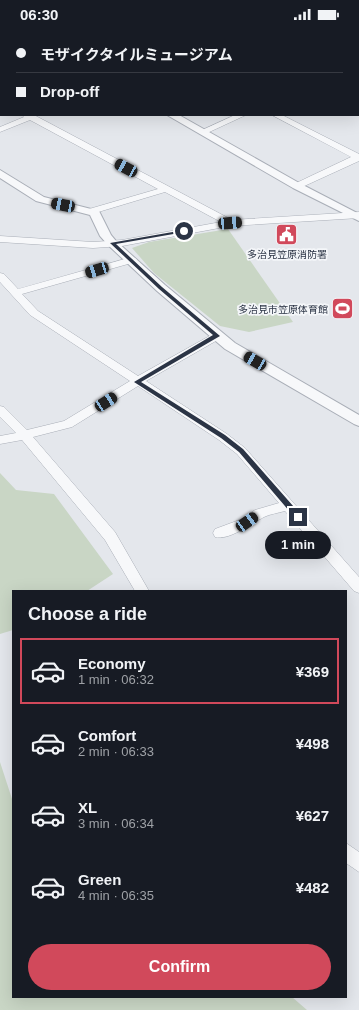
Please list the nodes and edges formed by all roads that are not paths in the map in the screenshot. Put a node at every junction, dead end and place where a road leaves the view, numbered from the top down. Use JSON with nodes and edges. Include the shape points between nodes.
{"nodes":[{"id":1,"x":29,"y":116,"type":"edge"},
{"id":2,"x":174,"y":116,"type":"edge"},
{"id":3,"x":240,"y":116,"type":"edge"},
{"id":4,"x":278,"y":116,"type":"edge"},
{"id":5,"x":0,"y":130,"type":"edge"},
{"id":6,"x":202,"y":132,"type":"junction"},
{"id":7,"x":359,"y":157,"type":"edge"},
{"id":8,"x":0,"y":173,"type":"edge"},
{"id":9,"x":297,"y":186,"type":"junction"},
{"id":10,"x":166,"y":189,"type":"junction"},
{"id":11,"x":92,"y":211,"type":"junction"},
{"id":12,"x":357,"y":216,"type":"edge"},
{"id":13,"x":230,"y":223,"type":"junction"},
{"id":14,"x":0,"y":239,"type":"edge"},
{"id":15,"x":112,"y":243,"type":"junction"},
{"id":16,"x":132,"y":260,"type":"junction"},
{"id":17,"x":1,"y":278,"type":"edge"},
{"id":18,"x":15,"y":293,"type":"junction"},
{"id":19,"x":217,"y":336,"type":"junction"},
{"id":20,"x":137,"y":382,"type":"junction"},
{"id":21,"x":0,"y":410,"type":"edge"},
{"id":22,"x":359,"y":421,"type":"edge"},
{"id":23,"x":25,"y":435,"type":"junction"},
{"id":24,"x":0,"y":440,"type":"edge"},
{"id":25,"x":288,"y":505,"type":"junction"},
{"id":26,"x":220,"y":533,"type":"dead end"},
{"id":27,"x":359,"y":587,"type":"edge"},
{"id":28,"x":141,"y":590,"type":"edge"},
{"id":29,"x":347,"y":853,"type":"edge"},
{"id":30,"x":359,"y":863,"type":"edge"}],
"edges":[{"from":1,"to":5,"type":"street"},
{"from":1,"to":10,"type":"street"},
{"from":2,"to":6,"type":"street"},
{"from":3,"to":6,"type":"street"},
{"from":4,"to":7,"type":"street"},
{"from":6,"to":9,"type":"street"},
{"from":7,"to":9,"type":"street"},
{"from":8,"to":11,"type":"street","via":[[40,199]]},
{"from":9,"to":12,"type":"street"},
{"from":10,"to":11,"type":"street"},
{"from":10,"to":13,"type":"street"},
{"from":11,"to":15,"type":"street"},
{"from":12,"to":13,"type":"street"},
{"from":13,"to":15,"type":"street"},
{"from":14,"to":15,"type":"street","via":[[93,245]]},
{"from":15,"to":16,"type":"street"},
{"from":16,"to":18,"type":"street"},
{"from":16,"to":19,"type":"street"},
{"from":17,"to":18,"type":"street"},
{"from":18,"to":20,"type":"street","via":[[34,313]]},
{"from":19,"to":20,"type":"street"},
{"from":19,"to":22,"type":"street"},
{"from":20,"to":23,"type":"street","via":[[68,424]]},
{"from":20,"to":25,"type":"street","via":[[241,451]]},
{"from":21,"to":23,"type":"street"},
{"from":23,"to":24,"type":"street"},
{"from":23,"to":28,"type":"street","via":[[110,536]]},
{"from":25,"to":26,"type":"street","via":[[260,513],[247,522]]},
{"from":25,"to":27,"type":"street"},
{"from":29,"to":30,"type":"street"}]}
